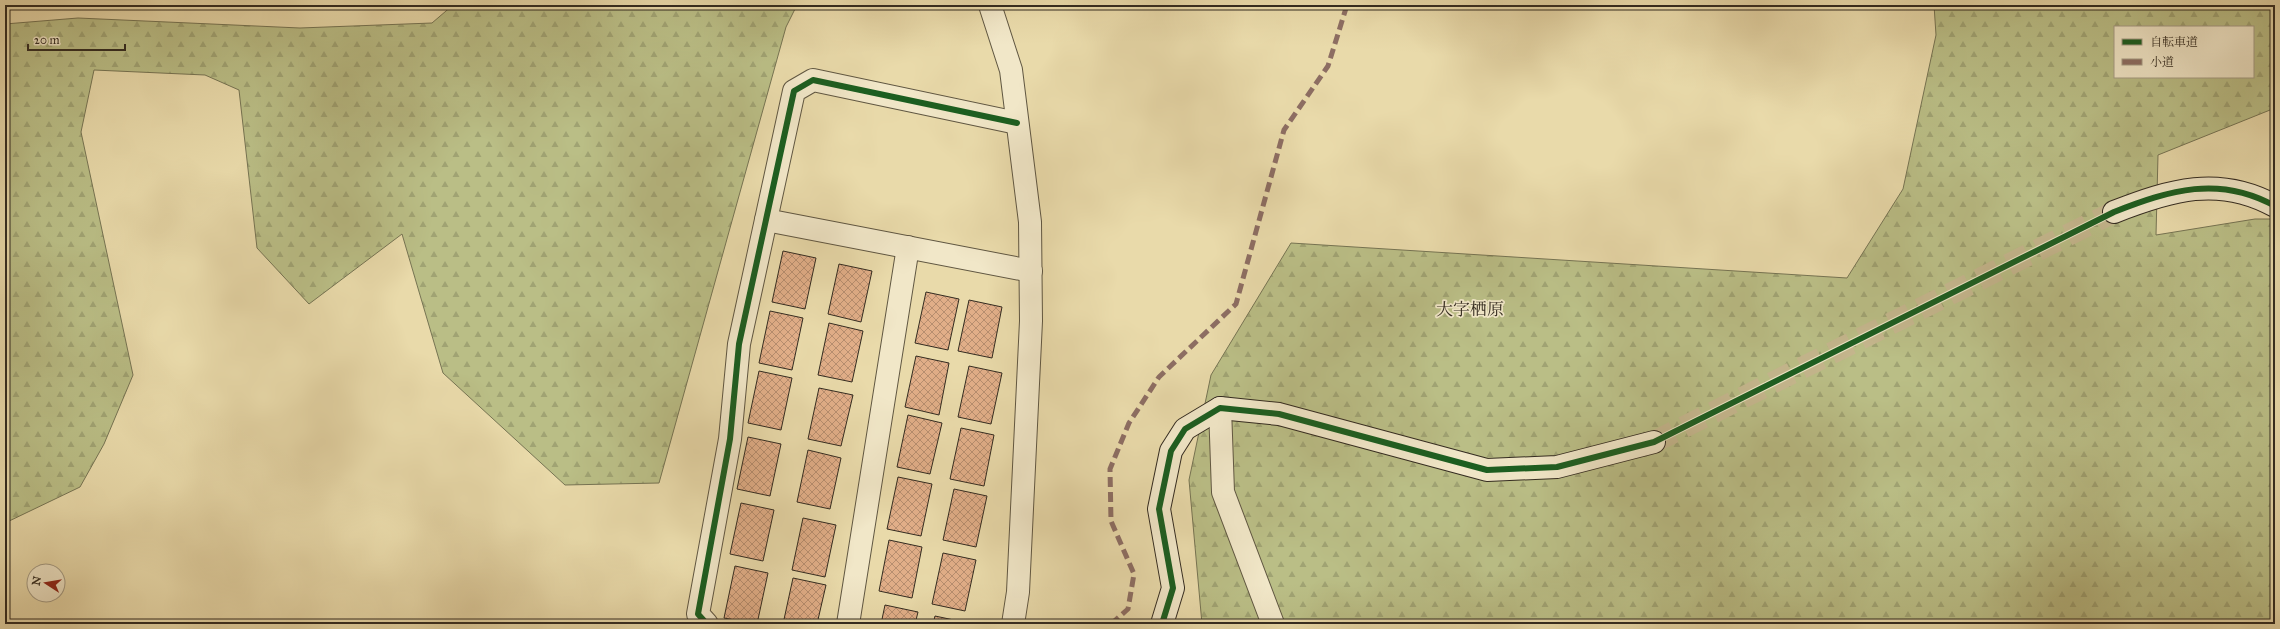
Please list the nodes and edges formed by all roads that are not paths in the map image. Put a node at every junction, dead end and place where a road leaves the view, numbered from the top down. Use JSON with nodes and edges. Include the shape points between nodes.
{"nodes":[{"id":1,"x":990,"y":5,"type":"edge"},
{"id":2,"x":1018,"y":123,"type":"junction"},
{"id":3,"x":2275,"y":206,"type":"edge"},
{"id":4,"x":2114,"y":212,"type":"tunnel mouth"},
{"id":5,"x":766,"y":220,"type":"junction"},
{"id":6,"x":908,"y":247,"type":"junction"},
{"id":7,"x":1031,"y":271,"type":"junction"},
{"id":8,"x":1220,"y":408,"type":"junction"},
{"id":9,"x":1654,"y":442,"type":"tunnel mouth"},
{"id":10,"x":707,"y":624,"type":"edge"},
{"id":11,"x":848,"y":624,"type":"edge"},
{"id":12,"x":1013,"y":624,"type":"edge"},
{"id":13,"x":1162,"y":624,"type":"edge"},
{"id":14,"x":1273,"y":624,"type":"edge"}],
"edges":[{"from":1,"to":2,"type":"street","via":[[1011,70]]},
{"from":2,"to":5,"type":"street","via":[[813,80],[794,91]]},
{"from":2,"to":7,"type":"street","via":[[1030,222]]},
{"from":3,"to":4,"type":"street","via":[[2260,197],[2228,189],[2190,188],[2155,196]]},
{"from":5,"to":6,"type":"street"},
{"from":5,"to":10,"type":"street","via":[[739,344],[730,439],[698,614]]},
{"from":6,"to":7,"type":"street"},
{"from":6,"to":11,"type":"street"},
{"from":7,"to":12,"type":"street","via":[[1031,329],[1018,592]]},
{"from":8,"to":9,"type":"street","via":[[1279,414],[1487,470],[1557,467]]},
{"from":8,"to":13,"type":"street","via":[[1185,429],[1171,451],[1159,509],[1173,588]]},
{"from":8,"to":14,"type":"street","via":[[1223,492]]}]}
